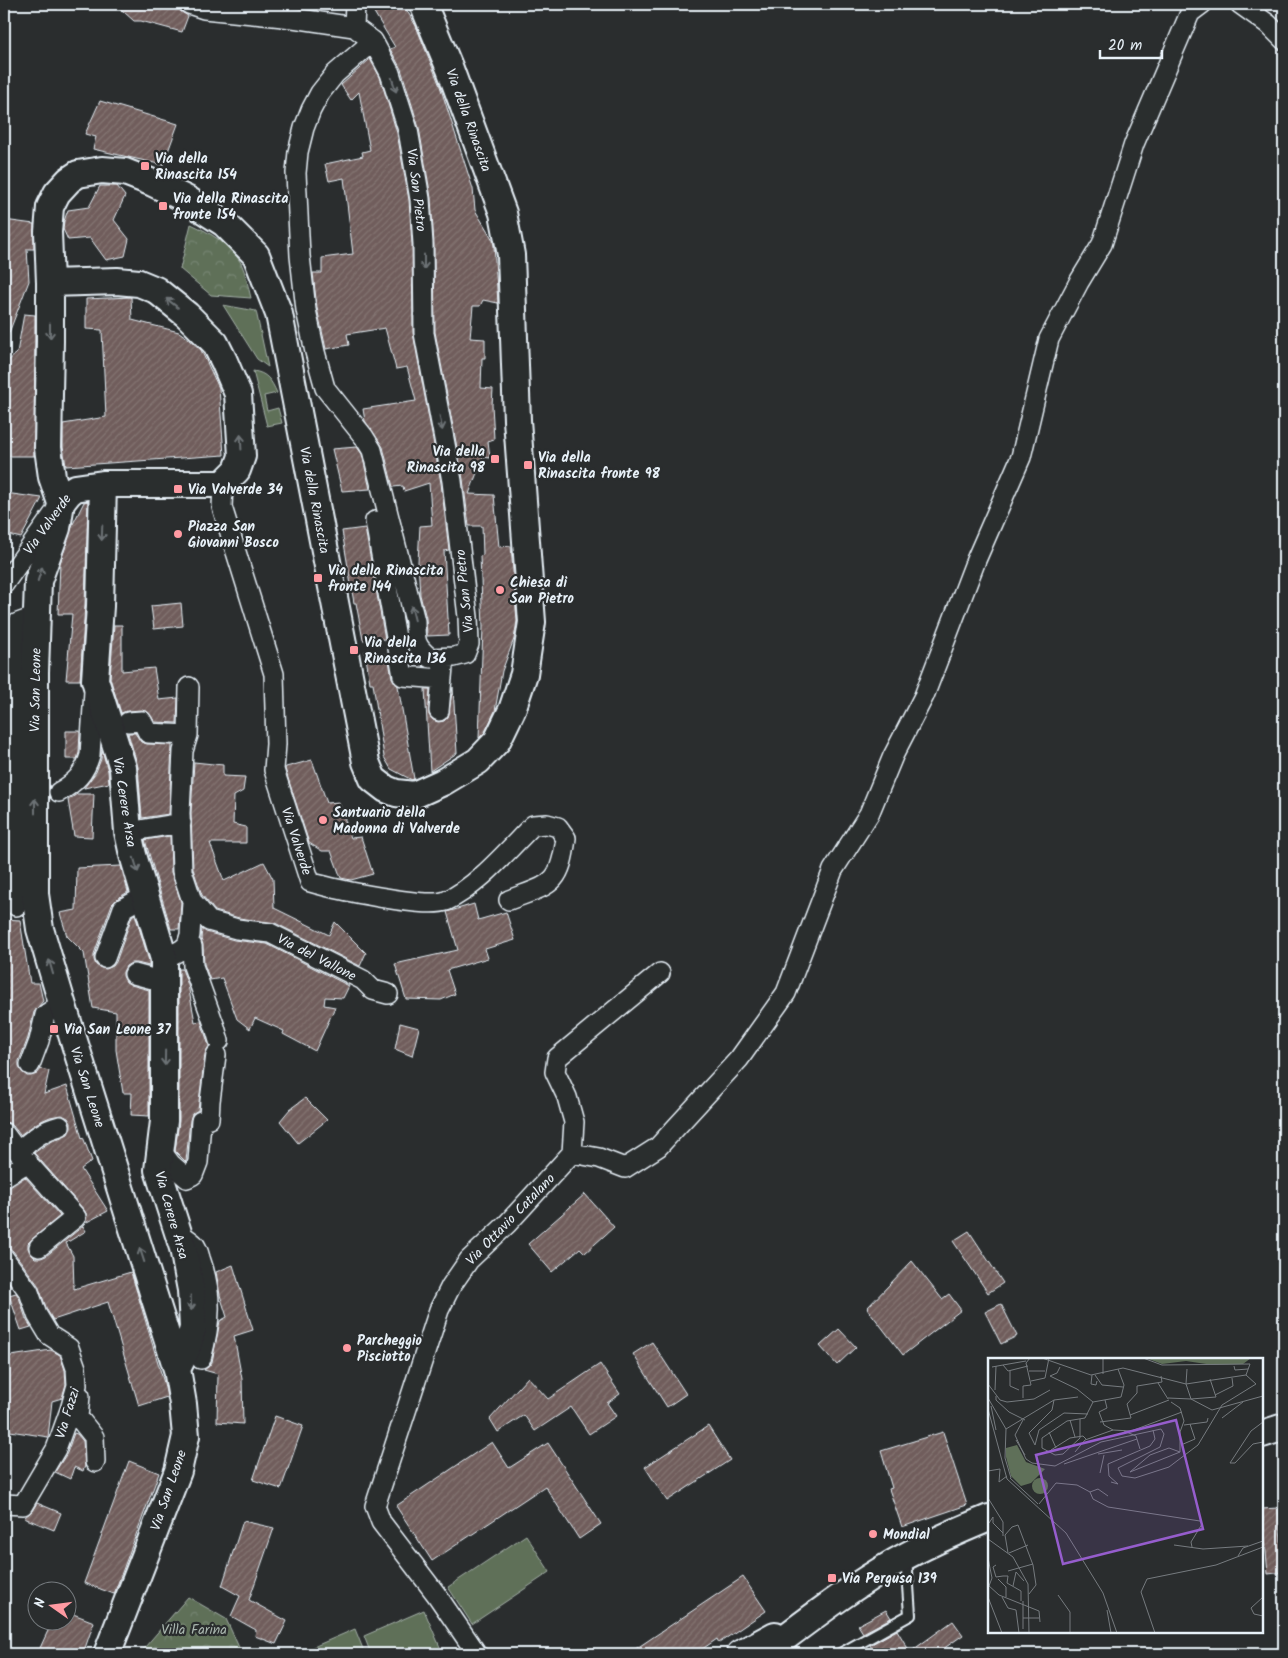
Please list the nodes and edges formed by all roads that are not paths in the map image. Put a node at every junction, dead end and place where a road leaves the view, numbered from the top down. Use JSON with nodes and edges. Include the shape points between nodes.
{"nodes":[{"id":1,"x":189,"y":4,"type":"edge"},
{"id":2,"x":355,"y":4,"type":"edge"},
{"id":3,"x":423,"y":4,"type":"edge"},
{"id":4,"x":1202,"y":4,"type":"edge"},
{"id":5,"x":1240,"y":4,"type":"edge"},
{"id":6,"x":293,"y":11,"type":"edge"},
{"id":7,"x":354,"y":26,"type":"junction"},
{"id":8,"x":1284,"y":40,"type":"edge"},
{"id":9,"x":373,"y":42,"type":"junction"},
{"id":10,"x":50,"y":283,"type":"junction"},
{"id":11,"x":103,"y":484,"type":"junction"},
{"id":12,"x":223,"y":484,"type":"junction"},
{"id":13,"x":61,"y":503,"type":"junction"},
{"id":14,"x":375,"y":521,"type":"dead end"},
{"id":15,"x":4,"y":584,"type":"edge"},
{"id":16,"x":37,"y":616,"type":"junction"},
{"id":17,"x":443,"y":658,"type":"junction"},
{"id":18,"x":442,"y":679,"type":"junction"},
{"id":19,"x":95,"y":680,"type":"junction"},
{"id":20,"x":188,"y":687,"type":"dead end"},
{"id":21,"x":439,"y":712,"type":"dead end"},
{"id":22,"x":118,"y":723,"type":"junction"},
{"id":23,"x":188,"y":735,"type":"junction"},
{"id":24,"x":59,"y":792,"type":"dead end"},
{"id":25,"x":181,"y":823,"type":"junction"},
{"id":26,"x":128,"y":832,"type":"junction"},
{"id":27,"x":145,"y":896,"type":"junction"},
{"id":28,"x":509,"y":900,"type":"dead end"},
{"id":29,"x":192,"y":901,"type":"junction"},
{"id":30,"x":16,"y":906,"type":"dead end"},
{"id":31,"x":187,"y":945,"type":"junction"},
{"id":32,"x":105,"y":958,"type":"dead end"},
{"id":33,"x":164,"y":970,"type":"junction"},
{"id":34,"x":660,"y":973,"type":"dead end"},
{"id":35,"x":134,"y":974,"type":"dead end"},
{"id":36,"x":388,"y":994,"type":"dead end"},
{"id":37,"x":62,"y":1003,"type":"junction"},
{"id":38,"x":30,"y":1065,"type":"dead end"},
{"id":39,"x":60,"y":1126,"type":"dead end"},
{"id":40,"x":4,"y":1133,"type":"edge"},
{"id":41,"x":159,"y":1148,"type":"junction"},
{"id":42,"x":572,"y":1153,"type":"junction"},
{"id":43,"x":23,"y":1157,"type":"junction"},
{"id":44,"x":4,"y":1177,"type":"edge"},
{"id":45,"x":177,"y":1232,"type":"junction"},
{"id":46,"x":39,"y":1247,"type":"dead end"},
{"id":47,"x":4,"y":1258,"type":"edge"},
{"id":48,"x":201,"y":1359,"type":"dead end"},
{"id":49,"x":177,"y":1368,"type":"junction"},
{"id":50,"x":77,"y":1385,"type":"junction"},
{"id":51,"x":1284,"y":1428,"type":"edge"},
{"id":52,"x":1263,"y":1434,"type":"edge"},
{"id":53,"x":95,"y":1462,"type":"dead end"},
{"id":54,"x":4,"y":1504,"type":"edge"},
{"id":55,"x":988,"y":1518,"type":"edge"},
{"id":56,"x":906,"y":1556,"type":"junction"},
{"id":57,"x":774,"y":1649,"type":"edge"},
{"id":58,"x":107,"y":1654,"type":"edge"},
{"id":59,"x":477,"y":1654,"type":"edge"},
{"id":60,"x":740,"y":1654,"type":"edge"},
{"id":61,"x":840,"y":1654,"type":"edge"}],
"edges":[{"from":1,"to":6,"type":"street","via":[[204,9]]},
{"from":2,"to":7,"type":"street"},
{"from":3,"to":10,"type":"street","name":"Via della Rinascita","via":[[503,213],[511,255],[517,420],[532,622],[524,674],[512,710],[497,741],[478,761],[414,795],[386,789],[373,778],[366,762],[279,314],[256,255],[224,223],[188,200],[125,172],[102,170],[78,174],[69,180],[56,193],[50,206]]},
{"from":4,"to":42,"type":"street","via":[[1190,13],[1138,135],[1102,244],[1050,339],[1021,457],[976,560],[924,696],[869,814],[832,870],[786,993],[738,1059],[658,1147],[625,1168],[599,1158]]},
{"from":5,"to":8,"type":"street"},
{"from":6,"to":7,"type":"street"},
{"from":7,"to":9,"type":"street","name":"Via San Pietro"},
{"from":9,"to":17,"type":"street","name":"Via San Pietro","one_way":true,"via":[[390,73],[408,130],[420,199],[424,244],[424,333],[452,481],[465,588],[469,644],[465,654]]},
{"from":17,"to":9,"type":"street","one_way":true,"via":[[430,658],[420,650],[372,450],[325,388],[306,310],[296,173],[298,152],[304,128],[320,93],[335,74]]},
{"from":12,"to":10,"type":"street","one_way":true,"via":[[237,470],[242,456],[238,394],[215,343],[156,290],[139,283],[117,280]]},
{"from":10,"to":13,"type":"street","name":"Via della Rinascita","one_way":true,"via":[[48,448],[52,477]]},
{"from":11,"to":12,"type":"street","name":"Via Valverde"},
{"from":11,"to":13,"type":"street","name":"Via Valverde","via":[[75,488]]},
{"from":11,"to":19,"type":"street","name":"Via Cerere Arsa","one_way":true},
{"from":12,"to":28,"type":"street","name":"Via Valverde","via":[[222,507],[274,674],[274,770],[310,882],[425,904],[445,901],[470,887],[533,826],[547,824],[558,827],[566,838],[554,880]]},
{"from":13,"to":15,"type":"street","name":"Via Valverde"},
{"from":16,"to":13,"type":"street","name":"Via San Leone","one_way":true,"via":[[38,581],[57,528]]},
{"from":14,"to":18,"type":"street","via":[[403,676]]},
{"from":16,"to":30,"type":"street","via":[[18,622],[13,768]]},
{"from":37,"to":16,"type":"street","name":"Via San Leone","one_way":true,"via":[[40,929],[35,894]]},
{"from":17,"to":18,"type":"street"},
{"from":18,"to":21,"type":"street"},
{"from":19,"to":22,"type":"street","name":"Via Cerere Arsa"},
{"from":19,"to":24,"type":"street","via":[[87,765],[79,778]]},
{"from":20,"to":23,"type":"street","name":"Via del Vallone"},
{"from":22,"to":23,"type":"street","via":[[142,721],[148,733]]},
{"from":22,"to":26,"type":"street","name":"Via Cerere Arsa"},
{"from":23,"to":25,"type":"street","name":"Via del Vallone","via":[[182,752]]},
{"from":25,"to":26,"type":"street"},
{"from":25,"to":29,"type":"street","name":"Via del Vallone","via":[[182,871]]},
{"from":26,"to":27,"type":"street","name":"Via Cerere Arsa","one_way":true},
{"from":27,"to":32,"type":"street","via":[[123,908]]},
{"from":27,"to":33,"type":"street","name":"Via Cerere Arsa"},
{"from":29,"to":31,"type":"street","name":"Via del Vallone"},
{"from":29,"to":36,"type":"street","name":"Via del Vallone","via":[[209,921],[270,933],[363,980],[373,990]]},
{"from":31,"to":33,"type":"street"},
{"from":31,"to":41,"type":"street","name":"Via Cerere Arsa","via":[[192,946],[193,966],[215,1027],[217,1048],[209,1119],[201,1121],[194,1175],[187,1178]]},
{"from":33,"to":35,"type":"street"},
{"from":33,"to":41,"type":"street","name":"Via Cerere Arsa","one_way":true,"via":[[164,1122]]},
{"from":34,"to":42,"type":"street","via":[[556,1058],[555,1072],[574,1122]]},
{"from":37,"to":38,"type":"street","via":[[45,1015]]},
{"from":49,"to":37,"type":"street","name":"Via San Leone","one_way":true},
{"from":39,"to":43,"type":"street","via":[[33,1138]]},
{"from":40,"to":43,"type":"street"},
{"from":41,"to":45,"type":"street","name":"Via Cerere Arsa","via":[[158,1170]]},
{"from":42,"to":59,"type":"street","name":"Via Ottavio Catalano","via":[[469,1260],[451,1286],[439,1310],[375,1506],[381,1522]]},
{"from":43,"to":44,"type":"street"},
{"from":43,"to":46,"type":"street","via":[[76,1217]]},
{"from":45,"to":48,"type":"street","via":[[195,1245],[208,1290],[210,1316]]},
{"from":45,"to":49,"type":"street","name":"Via Cerere Arsa","one_way":true,"via":[[191,1290],[193,1328]]},
{"from":47,"to":50,"type":"street","name":"Via Fazzi","via":[[29,1292],[49,1335],[69,1348],[76,1368]]},
{"from":49,"to":58,"type":"street","name":"Via San Leone","via":[[186,1436],[178,1471]]},
{"from":50,"to":53,"type":"street","via":[[80,1396],[78,1417],[94,1437]]},
{"from":50,"to":54,"type":"street","name":"Via Fazzi","via":[[56,1449],[23,1505]]},
{"from":51,"to":52,"type":"street"},
{"from":55,"to":56,"type":"street"},
{"from":56,"to":57,"type":"street","via":[[846,1592]]},
{"from":56,"to":61,"type":"lane","via":[[910,1615]]},
{"from":57,"to":60,"type":"street"}]}
